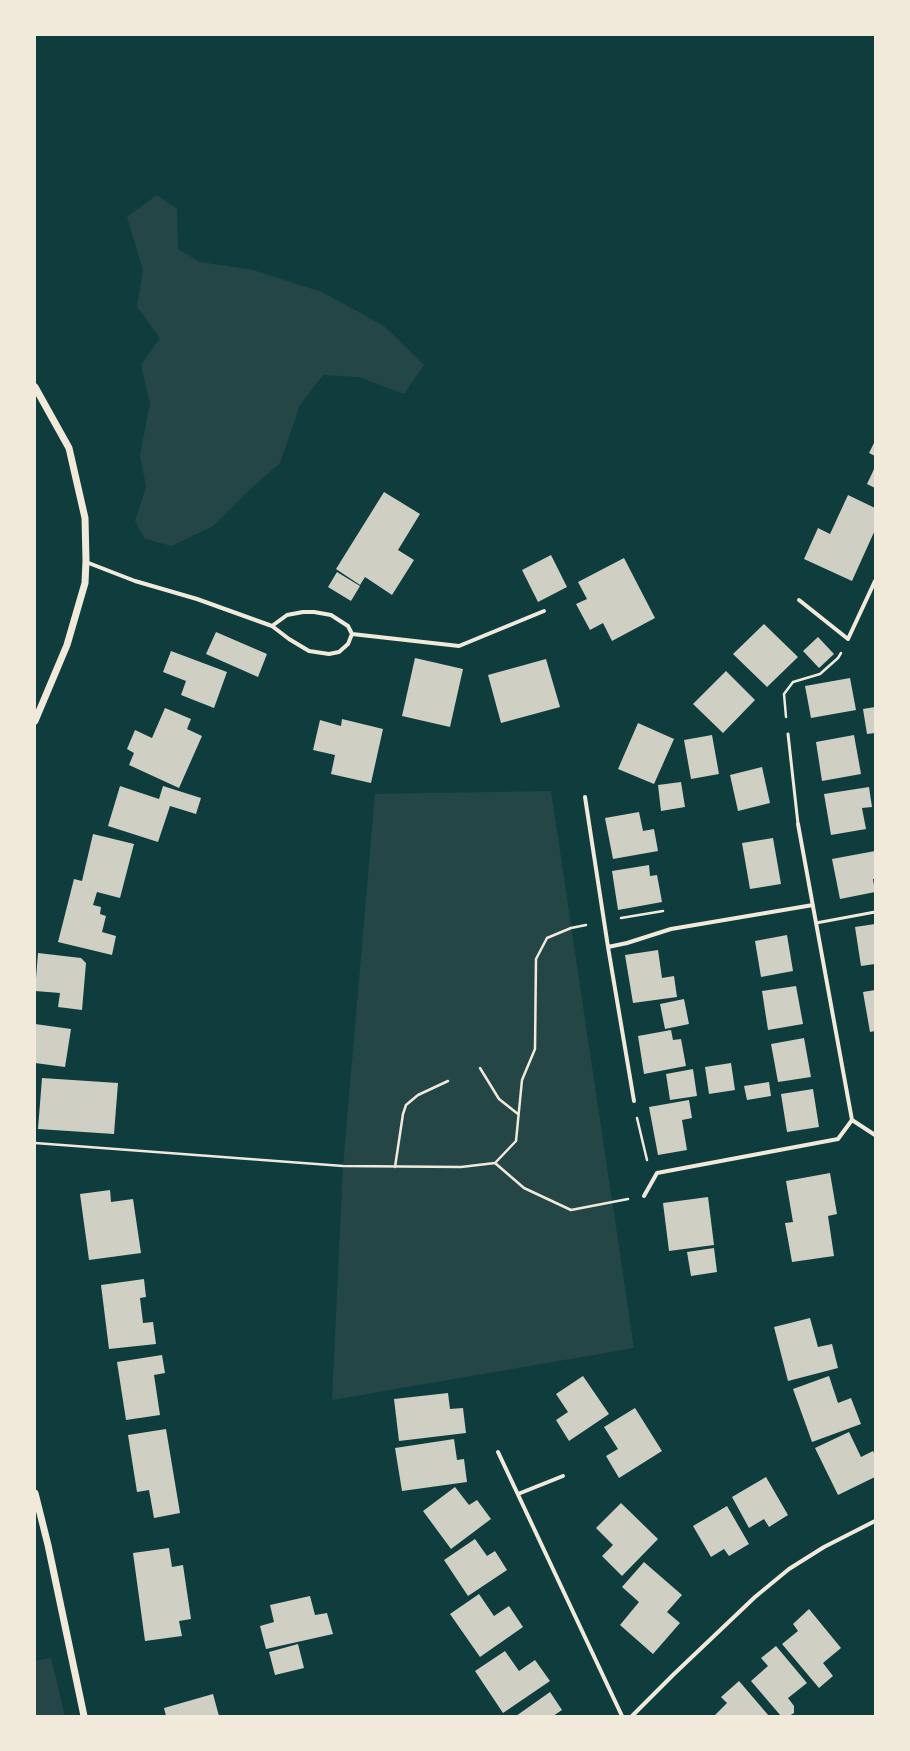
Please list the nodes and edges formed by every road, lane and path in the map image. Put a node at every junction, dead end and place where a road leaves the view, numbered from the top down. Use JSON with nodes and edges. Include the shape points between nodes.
{"nodes":[{"id":1,"x":35,"y":387,"type":"edge"},
{"id":2,"x":86,"y":562,"type":"junction"},
{"id":3,"x":875,"y":581,"type":"edge"},
{"id":4,"x":799,"y":600,"type":"dead end"},
{"id":5,"x":544,"y":611,"type":"dead end"},
{"id":6,"x":272,"y":626,"type":"junction"},
{"id":7,"x":352,"y":634,"type":"junction"},
{"id":8,"x":848,"y":639,"type":"junction"},
{"id":9,"x":35,"y":721,"type":"edge"},
{"id":10,"x":788,"y":734,"type":"joint"},
{"id":11,"x":585,"y":797,"type":"dead end"},
{"id":12,"x":798,"y":824,"type":"joint"},
{"id":13,"x":813,"y":905,"type":"junction"},
{"id":14,"x":671,"y":910,"type":"dead end"},
{"id":15,"x":875,"y":912,"type":"edge"},
{"id":16,"x":603,"y":921,"type":"junction"},
{"id":17,"x":816,"y":923,"type":"junction"},
{"id":18,"x":608,"y":946,"type":"junction"},
{"id":19,"x":480,"y":1068,"type":"dead end"},
{"id":20,"x":448,"y":1082,"type":"dead end"},
{"id":21,"x":634,"y":1101,"type":"joint"},
{"id":22,"x":518,"y":1115,"type":"junction"},
{"id":23,"x":852,"y":1120,"type":"junction"},
{"id":24,"x":875,"y":1135,"type":"edge"},
{"id":25,"x":35,"y":1143,"type":"edge"},
{"id":26,"x":495,"y":1163,"type":"junction"},
{"id":27,"x":395,"y":1167,"type":"junction"},
{"id":28,"x":657,"y":1173,"type":"junction"},
{"id":29,"x":644,"y":1196,"type":"joint"},
{"id":30,"x":498,"y":1452,"type":"dead end"},
{"id":31,"x":563,"y":1476,"type":"dead end"},
{"id":32,"x":35,"y":1494,"type":"edge"},
{"id":33,"x":518,"y":1494,"type":"junction"},
{"id":34,"x":875,"y":1520,"type":"edge"},
{"id":35,"x":84,"y":1716,"type":"edge"},
{"id":36,"x":622,"y":1716,"type":"edge"},
{"id":37,"x":632,"y":1716,"type":"edge"}],
"edges":[{"from":1,"to":2,"type":"street","via":[[69,448],[85,518]]},
{"from":2,"to":6,"type":"street","via":[[135,581],[197,599]]},
{"from":2,"to":9,"type":"street","via":[[85,583],[67,645]]},
{"from":3,"to":8,"type":"street"},
{"from":4,"to":8,"type":"street"},
{"from":5,"to":7,"type":"street","via":[[459,646]]},
{"from":6,"to":7,"type":"street","via":[[287,615],[314,612],[331,615],[348,626]]},
{"from":6,"to":7,"type":"street","via":[[309,650],[328,654],[340,652],[348,644]]},
{"from":8,"to":10,"type":"path","via":[[838,658],[820,674],[793,682],[784,694]]},
{"from":10,"to":12,"type":"lane"},
{"from":11,"to":16,"type":"street"},
{"from":12,"to":13,"type":"street"},
{"from":13,"to":17,"type":"street"},
{"from":13,"to":18,"type":"street","via":[[671,929],[627,943]]},
{"from":14,"to":16,"type":"path"},
{"from":15,"to":17,"type":"lane"},
{"from":16,"to":18,"type":"street"},
{"from":16,"to":22,"type":"path","via":[[571,928],[547,938],[536,959],[534,1049],[522,1080]]},
{"from":17,"to":23,"type":"street"},
{"from":18,"to":21,"type":"street"},
{"from":19,"to":22,"type":"path","via":[[499,1099]]},
{"from":20,"to":27,"type":"path","via":[[418,1095],[406,1105]]},
{"from":21,"to":28,"type":"path","via":[[647,1160]]},
{"from":22,"to":26,"type":"path","via":[[516,1141]]},
{"from":23,"to":24,"type":"street"},
{"from":23,"to":28,"type":"street","via":[[838,1139]]},
{"from":25,"to":27,"type":"path","via":[[343,1166]]},
{"from":26,"to":27,"type":"path"},
{"from":26,"to":29,"type":"path","via":[[524,1188],[570,1210]]},
{"from":28,"to":29,"type":"street"},
{"from":30,"to":33,"type":"street"},
{"from":31,"to":33,"type":"street"},
{"from":32,"to":35,"type":"street"},
{"from":33,"to":36,"type":"street"},
{"from":34,"to":37,"type":"street","via":[[789,1569],[755,1597]]}]}
